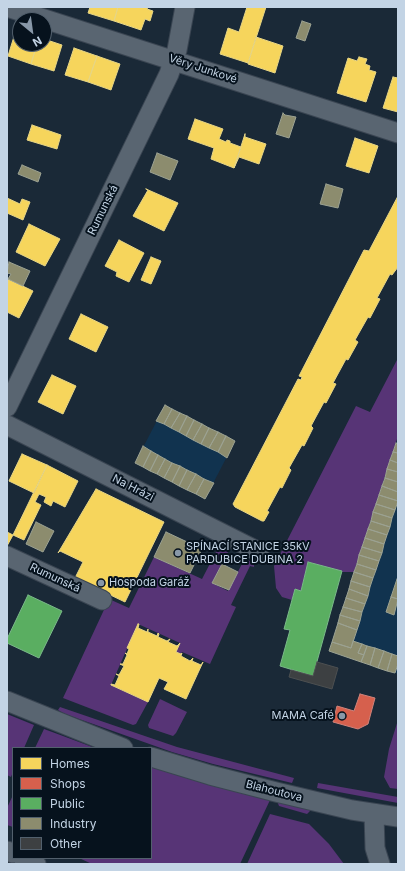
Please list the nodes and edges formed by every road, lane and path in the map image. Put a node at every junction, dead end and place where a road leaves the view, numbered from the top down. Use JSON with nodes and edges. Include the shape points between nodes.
{"nodes":[{"id":1,"x":7,"y":7,"type":"edge"},
{"id":2,"x":185,"y":7,"type":"edge"},
{"id":3,"x":175,"y":60,"type":"junction"},
{"id":4,"x":398,"y":133,"type":"edge"},
{"id":5,"x":7,"y":407,"type":"edge"},
{"id":6,"x":7,"y":425,"type":"edge"},
{"id":7,"x":259,"y":552,"type":"dead end"},
{"id":8,"x":7,"y":556,"type":"edge"},
{"id":9,"x":102,"y":600,"type":"dead end"},
{"id":10,"x":7,"y":701,"type":"edge"},
{"id":11,"x":121,"y":747,"type":"edge"},
{"id":12,"x":152,"y":757,"type":"edge"},
{"id":13,"x":374,"y":814,"type":"junction"},
{"id":14,"x":398,"y":817,"type":"edge"},
{"id":15,"x":25,"y":859,"type":"edge"},
{"id":16,"x":36,"y":864,"type":"edge"},
{"id":17,"x":380,"y":864,"type":"edge"}],
"edges":[{"from":1,"to":3,"type":"street","name":"Věry Junkové"},
{"from":2,"to":3,"type":"street","name":"Rumunská"},
{"from":3,"to":4,"type":"street","name":"Věry Junkové"},
{"from":3,"to":5,"type":"street","name":"Rumunská"},
{"from":6,"to":7,"type":"street","name":"Na Hrázi"},
{"from":8,"to":9,"type":"street","name":"Rumunská"},
{"from":10,"to":11,"type":"street"},
{"from":12,"to":13,"type":"street","name":"Blahoutova","via":[[210,775]]},
{"from":13,"to":14,"type":"street","name":"Blahoutova"},
{"from":13,"to":17,"type":"street","via":[[375,848]]},
{"from":15,"to":16,"type":"street"}]}
